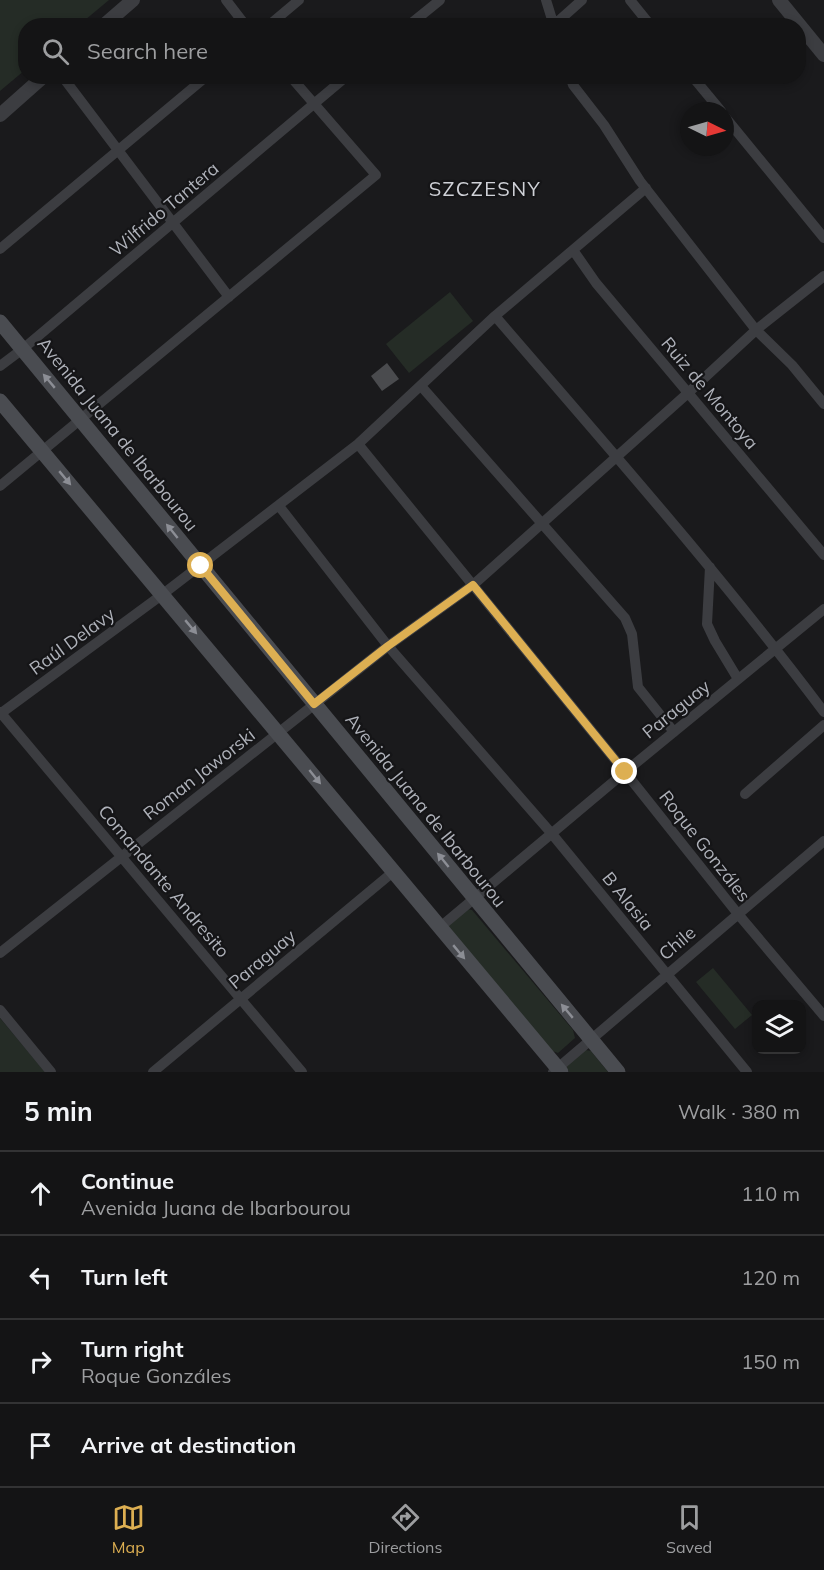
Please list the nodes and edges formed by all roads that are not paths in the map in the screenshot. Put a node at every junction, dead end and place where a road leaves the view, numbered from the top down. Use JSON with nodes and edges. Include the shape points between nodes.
{"nodes":[{"id":1,"x":133,"y":0,"type":"edge"},
{"id":2,"x":226,"y":0,"type":"edge"},
{"id":3,"x":299,"y":0,"type":"edge"},
{"id":4,"x":441,"y":0,"type":"edge"},
{"id":5,"x":546,"y":0,"type":"edge"},
{"id":6,"x":582,"y":0,"type":"edge"},
{"id":7,"x":630,"y":0,"type":"edge"},
{"id":8,"x":779,"y":0,"type":"edge"},
{"id":9,"x":112,"y":18,"type":"edge"},
{"id":10,"x":240,"y":18,"type":"edge"},
{"id":11,"x":278,"y":18,"type":"edge"},
{"id":12,"x":418,"y":18,"type":"edge"},
{"id":13,"x":552,"y":18,"type":"edge"},
{"id":14,"x":562,"y":18,"type":"edge"},
{"id":15,"x":645,"y":18,"type":"edge"},
{"id":16,"x":794,"y":18,"type":"edge"},
{"id":17,"x":806,"y":33,"type":"edge"},
{"id":18,"x":824,"y":55,"type":"edge"},
{"id":19,"x":35,"y":84,"type":"edge"},
{"id":20,"x":68,"y":84,"type":"edge"},
{"id":21,"x":198,"y":84,"type":"edge"},
{"id":22,"x":297,"y":84,"type":"edge"},
{"id":23,"x":338,"y":84,"type":"edge"},
{"id":24,"x":573,"y":84,"type":"edge"},
{"id":25,"x":698,"y":84,"type":"edge"},
{"id":26,"x":713,"y":102,"type":"edge"},
{"id":27,"x":314,"y":104,"type":"junction"},
{"id":28,"x":0,"y":115,"type":"edge"},
{"id":29,"x":734,"y":128,"type":"edge"},
{"id":30,"x":119,"y":151,"type":"junction"},
{"id":31,"x":646,"y":188,"type":"junction"},
{"id":32,"x":173,"y":223,"type":"junction"},
{"id":33,"x":824,"y":238,"type":"edge"},
{"id":34,"x":0,"y":249,"type":"edge"},
{"id":35,"x":573,"y":250,"type":"junction"},
{"id":36,"x":824,"y":276,"type":"edge"},
{"id":37,"x":229,"y":297,"type":"junction"},
{"id":38,"x":495,"y":316,"type":"junction"},
{"id":39,"x":0,"y":322,"type":"edge"},
{"id":40,"x":756,"y":330,"type":"junction"},
{"id":41,"x":22,"y":349,"type":"junction"},
{"id":42,"x":0,"y":366,"type":"edge"},
{"id":43,"x":421,"y":386,"type":"junction"},
{"id":44,"x":688,"y":393,"type":"junction"},
{"id":45,"x":0,"y":401,"type":"edge"},
{"id":46,"x":824,"y":404,"type":"edge"},
{"id":47,"x":81,"y":420,"type":"junction"},
{"id":48,"x":358,"y":444,"type":"junction"},
{"id":49,"x":43,"y":452,"type":"junction"},
{"id":50,"x":616,"y":457,"type":"junction"},
{"id":51,"x":0,"y":486,"type":"edge"},
{"id":52,"x":279,"y":506,"type":"junction"},
{"id":53,"x":541,"y":524,"type":"junction"},
{"id":54,"x":824,"y":555,"type":"edge"},
{"id":55,"x":201,"y":566,"type":"junction"},
{"id":56,"x":710,"y":567,"type":"junction"},
{"id":57,"x":473,"y":585,"type":"junction"},
{"id":58,"x":163,"y":594,"type":"junction"},
{"id":59,"x":824,"y":609,"type":"edge"},
{"id":60,"x":388,"y":646,"type":"junction"},
{"id":61,"x":776,"y":648,"type":"junction"},
{"id":62,"x":738,"y":679,"type":"junction"},
{"id":63,"x":314,"y":704,"type":"junction"},
{"id":64,"x":824,"y":712,"type":"edge"},
{"id":65,"x":0,"y":713,"type":"edge"},
{"id":66,"x":824,"y":725,"type":"edge"},
{"id":67,"x":278,"y":732,"type":"junction"},
{"id":68,"x":674,"y":732,"type":"junction"},
{"id":69,"x":625,"y":772,"type":"junction"},
{"id":70,"x":745,"y":794,"type":"dead end"},
{"id":71,"x":552,"y":834,"type":"junction"},
{"id":72,"x":824,"y":841,"type":"edge"},
{"id":73,"x":122,"y":856,"type":"junction"},
{"id":74,"x":393,"y":872,"type":"junction"},
{"id":75,"x":474,"y":900,"type":"junction"},
{"id":76,"x":738,"y":914,"type":"junction"},
{"id":77,"x":439,"y":928,"type":"junction"},
{"id":78,"x":0,"y":953,"type":"edge"},
{"id":79,"x":666,"y":974,"type":"junction"},
{"id":80,"x":240,"y":998,"type":"junction"},
{"id":81,"x":0,"y":1010,"type":"edge"},
{"id":82,"x":824,"y":1016,"type":"edge"},
{"id":83,"x":591,"y":1040,"type":"junction"},
{"id":84,"x":557,"y":1071,"type":"edge"},
{"id":85,"x":51,"y":1072,"type":"edge"},
{"id":86,"x":153,"y":1072,"type":"edge"},
{"id":87,"x":302,"y":1072,"type":"edge"},
{"id":88,"x":618,"y":1072,"type":"edge"},
{"id":89,"x":747,"y":1072,"type":"edge"}],
"edges":[{"from":1,"to":9,"type":"street"},
{"from":2,"to":10,"type":"street"},
{"from":3,"to":11,"type":"street"},
{"from":4,"to":12,"type":"street"},
{"from":5,"to":13,"type":"street"},
{"from":6,"to":14,"type":"street"},
{"from":7,"to":15,"type":"street"},
{"from":8,"to":16,"type":"street"},
{"from":17,"to":18,"type":"street"},
{"from":19,"to":28,"type":"street"},
{"from":20,"to":30,"type":"street"},
{"from":21,"to":30,"type":"street"},
{"from":22,"to":27,"type":"street"},
{"from":23,"to":27,"type":"street","name":"Wilfrido Tantera"},
{"from":24,"to":31,"type":"street"},
{"from":25,"to":26,"type":"street"},
{"from":27,"to":32,"type":"street","name":"Wilfrido Tantera"},
{"from":27,"to":37,"type":"street","via":[[376,175]]},
{"from":29,"to":33,"type":"street"},
{"from":30,"to":32,"type":"street"},
{"from":30,"to":34,"type":"street"},
{"from":31,"to":35,"type":"street"},
{"from":31,"to":40,"type":"street"},
{"from":32,"to":37,"type":"street"},
{"from":32,"to":41,"type":"street","name":"Wilfrido Tantera"},
{"from":35,"to":38,"type":"street"},
{"from":35,"to":44,"type":"street","name":"Ruiz de Montoya"},
{"from":36,"to":40,"type":"street","name":"Roman Jaworski"},
{"from":37,"to":47,"type":"street"},
{"from":38,"to":43,"type":"street","name":"Raúl Delavy"},
{"from":38,"to":50,"type":"street"},
{"from":39,"to":41,"type":"main road","name":"Avenida Juana de Ibarbourou"},
{"from":40,"to":44,"type":"street","name":"Roman Jaworski"},
{"from":40,"to":46,"type":"street"},
{"from":41,"to":42,"type":"street","name":"Wilfrido Tantera"},
{"from":47,"to":41,"type":"main road","name":"Avenida Juana de Ibarbourou","one_way":true},
{"from":43,"to":48,"type":"street","name":"Raúl Delavy"},
{"from":43,"to":53,"type":"street"},
{"from":44,"to":50,"type":"street","name":"Roman Jaworski"},
{"from":44,"to":54,"type":"street","name":"Ruiz de Montoya"},
{"from":45,"to":49,"type":"main road"},
{"from":47,"to":49,"type":"street"},
{"from":55,"to":47,"type":"main road","name":"Avenida Juana de Ibarbourou","one_way":true},
{"from":48,"to":52,"type":"street","name":"Raúl Delavy"},
{"from":48,"to":57,"type":"street","name":"Roque Gonzáles"},
{"from":49,"to":51,"type":"street"},
{"from":49,"to":58,"type":"main road","one_way":true},
{"from":50,"to":53,"type":"street","name":"Roman Jaworski"},
{"from":50,"to":56,"type":"street"},
{"from":52,"to":55,"type":"street","name":"Raúl Delavy"},
{"from":52,"to":60,"type":"street","name":"B Alasia"},
{"from":53,"to":57,"type":"street","name":"Roman Jaworski"},
{"from":53,"to":68,"type":"street","via":[[625,618],[632,634],[638,687]]},
{"from":55,"to":58,"type":"street","name":"Raúl Delavy"},
{"from":55,"to":63,"type":"main road","name":"Avenida Juana de Ibarbourou"},
{"from":56,"to":61,"type":"street"},
{"from":56,"to":62,"type":"street","via":[[707,624]]},
{"from":57,"to":60,"type":"street","name":"Roman Jaworski"},
{"from":57,"to":69,"type":"street","name":"Roque Gonzáles"},
{"from":58,"to":65,"type":"street","name":"Raúl Delavy"},
{"from":58,"to":67,"type":"main road","one_way":true},
{"from":59,"to":61,"type":"street","name":"Paraguay"},
{"from":60,"to":63,"type":"street","name":"Roman Jaworski"},
{"from":60,"to":71,"type":"street","name":"B Alasia"},
{"from":61,"to":62,"type":"street","name":"Paraguay"},
{"from":61,"to":64,"type":"street"},
{"from":62,"to":68,"type":"street","name":"Paraguay"},
{"from":63,"to":67,"type":"street","name":"Roman Jaworski"},
{"from":75,"to":63,"type":"main road","name":"Avenida Juana de Ibarbourou","one_way":true},
{"from":65,"to":73,"type":"street","name":"Comandante Andresito"},
{"from":66,"to":70,"type":"street"},
{"from":67,"to":73,"type":"street","name":"Roman Jaworski"},
{"from":67,"to":74,"type":"main road","one_way":true},
{"from":68,"to":69,"type":"street","name":"Paraguay"},
{"from":69,"to":71,"type":"street","name":"Paraguay"},
{"from":69,"to":76,"type":"street","name":"Roque Gonzáles"},
{"from":71,"to":75,"type":"street","name":"Paraguay"},
{"from":71,"to":79,"type":"street","name":"B Alasia"},
{"from":72,"to":76,"type":"street","name":"Chile"},
{"from":73,"to":78,"type":"street","name":"Roman Jaworski"},
{"from":73,"to":80,"type":"street","name":"Comandante Andresito"},
{"from":74,"to":77,"type":"main road"},
{"from":74,"to":80,"type":"street","name":"Paraguay"},
{"from":75,"to":77,"type":"street","name":"Paraguay"},
{"from":83,"to":75,"type":"main road","name":"Avenida Juana de Ibarbourou","one_way":true},
{"from":76,"to":79,"type":"street","name":"Chile"},
{"from":76,"to":82,"type":"street","name":"Roque Gonzáles"},
{"from":77,"to":84,"type":"main road","one_way":true},
{"from":79,"to":83,"type":"street","name":"Chile"},
{"from":79,"to":89,"type":"street","name":"B Alasia"},
{"from":80,"to":86,"type":"street","name":"Paraguay"},
{"from":80,"to":87,"type":"street","name":"Comandante Andresito"},
{"from":81,"to":85,"type":"street"},
{"from":83,"to":84,"type":"street","name":"Chile"},
{"from":83,"to":88,"type":"main road","name":"Avenida Juana de Ibarbourou"}]}
